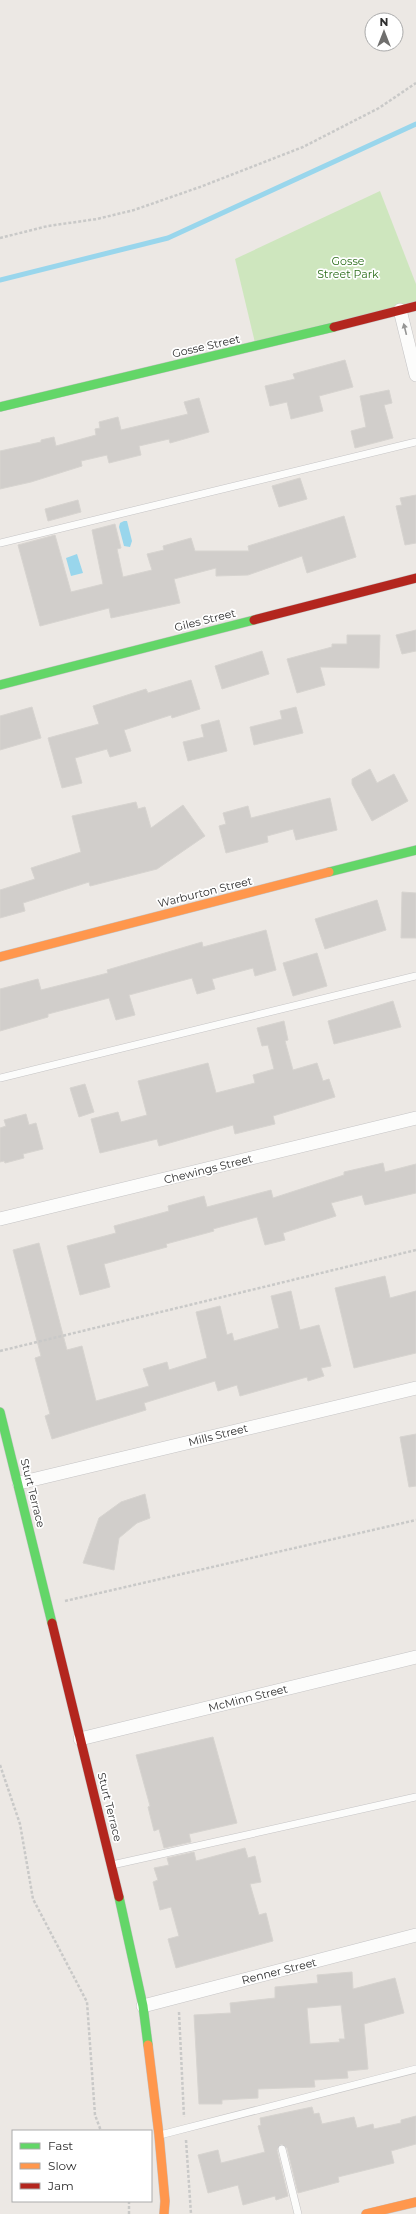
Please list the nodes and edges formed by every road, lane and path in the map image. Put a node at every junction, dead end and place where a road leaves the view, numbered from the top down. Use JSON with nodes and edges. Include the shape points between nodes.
{"nodes":[{"id":1,"x":416,"y":83,"type":"edge"},
{"id":2,"x":0,"y":238,"type":"edge"},
{"id":3,"x":416,"y":306,"type":"edge"},
{"id":4,"x":400,"y":310,"type":"junction"},
{"id":5,"x":416,"y":375,"type":"edge"},
{"id":6,"x":0,"y":407,"type":"edge"},
{"id":7,"x":416,"y":442,"type":"edge"},
{"id":8,"x":0,"y":543,"type":"edge"},
{"id":9,"x":416,"y":578,"type":"edge"},
{"id":10,"x":0,"y":685,"type":"edge"},
{"id":11,"x":416,"y":850,"type":"edge"},
{"id":12,"x":0,"y":957,"type":"edge"},
{"id":13,"x":416,"y":976,"type":"edge"},
{"id":14,"x":0,"y":1078,"type":"edge"},
{"id":15,"x":416,"y":1118,"type":"edge"},
{"id":16,"x":0,"y":1219,"type":"edge"},
{"id":17,"x":416,"y":1250,"type":"edge"},
{"id":18,"x":0,"y":1351,"type":"edge"},
{"id":19,"x":416,"y":1388,"type":"edge"},
{"id":20,"x":0,"y":1412,"type":"edge"},
{"id":21,"x":19,"y":1483,"type":"junction"},
{"id":22,"x":416,"y":1520,"type":"edge"},
{"id":23,"x":47,"y":1605,"type":"junction"},
{"id":24,"x":416,"y":1657,"type":"edge"},
{"id":25,"x":80,"y":1738,"type":"junction"},
{"id":26,"x":0,"y":1765,"type":"edge"},
{"id":27,"x":416,"y":1797,"type":"edge"},
{"id":28,"x":112,"y":1865,"type":"junction"},
{"id":29,"x":416,"y":1935,"type":"edge"},
{"id":30,"x":174,"y":1997,"type":"junction"},
{"id":31,"x":143,"y":2006,"type":"junction"},
{"id":32,"x":416,"y":2069,"type":"edge"},
{"id":33,"x":101,"y":2130,"type":"edge"},
{"id":34,"x":186,"y":2130,"type":"junction"},
{"id":35,"x":159,"y":2135,"type":"junction"},
{"id":36,"x":282,"y":2149,"type":"dead end"},
{"id":37,"x":129,"y":2202,"type":"edge"},
{"id":38,"x":416,"y":2202,"type":"edge"},
{"id":39,"x":129,"y":2214,"type":"edge"},
{"id":40,"x":164,"y":2214,"type":"edge"},
{"id":41,"x":191,"y":2214,"type":"edge"},
{"id":42,"x":298,"y":2214,"type":"edge"},
{"id":43,"x":366,"y":2214,"type":"edge"}],
"edges":[{"from":1,"to":2,"type":"path","via":[[379,108],[303,147],[200,187],[134,210]]},
{"from":3,"to":4,"type":"street","name":"Gosse Street"},
{"from":5,"to":4,"type":"street","one_way":true},
{"from":4,"to":6,"type":"street","name":"Gosse Street","via":[[256,347]]},
{"from":7,"to":8,"type":"lane"},
{"from":9,"to":10,"type":"street","name":"Giles Street"},
{"from":11,"to":12,"type":"street","name":"Warburton Street"},
{"from":13,"to":14,"type":"lane"},
{"from":15,"to":16,"type":"street","name":"Chewings Street"},
{"from":17,"to":18,"type":"path"},
{"from":19,"to":21,"type":"street","name":"Mills Street"},
{"from":20,"to":21,"type":"street","name":"Sturt Terrace"},
{"from":21,"to":23,"type":"street","name":"Sturt Terrace"},
{"from":22,"to":23,"type":"path"},
{"from":23,"to":25,"type":"street","name":"Sturt Terrace"},
{"from":24,"to":25,"type":"street","name":"McMinn Street"},
{"from":25,"to":28,"type":"street","name":"Sturt Terrace"},
{"from":26,"to":33,"type":"path","via":[[20,1824],[33,1898],[87,2002],[95,2115]]},
{"from":27,"to":28,"type":"lane"},
{"from":28,"to":31,"type":"street","name":"Sturt Terrace"},
{"from":29,"to":30,"type":"street","name":"Renner Street"},
{"from":30,"to":31,"type":"street","name":"Renner Street"},
{"from":30,"to":34,"type":"path","via":[[179,2013]]},
{"from":31,"to":35,"type":"street","name":"Sturt Terrace"},
{"from":32,"to":34,"type":"lane"},
{"from":34,"to":35,"type":"lane"},
{"from":34,"to":41,"type":"path"},
{"from":35,"to":40,"type":"street","name":"Sturt Terrace"},
{"from":36,"to":42,"type":"lane"},
{"from":37,"to":39,"type":"path"},
{"from":38,"to":43,"type":"street"}]}
